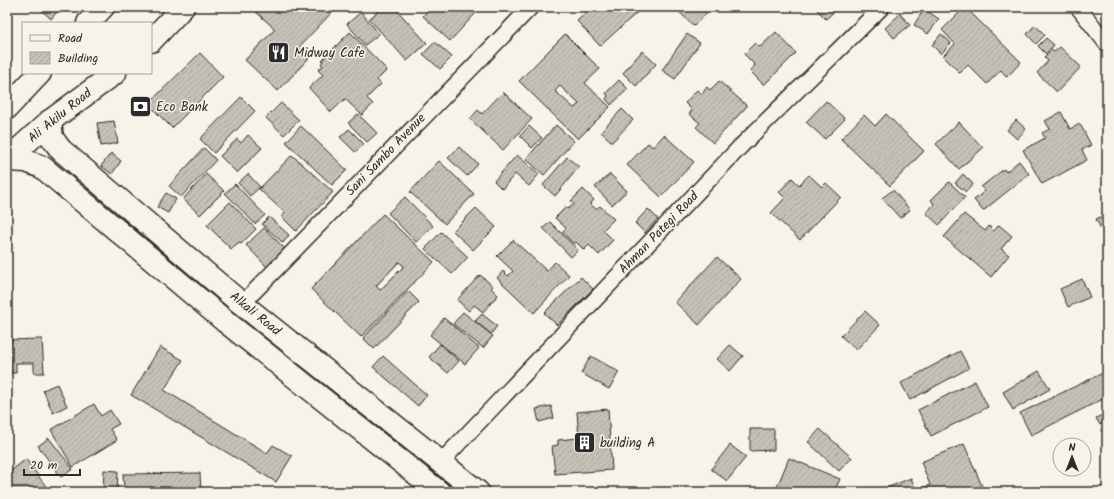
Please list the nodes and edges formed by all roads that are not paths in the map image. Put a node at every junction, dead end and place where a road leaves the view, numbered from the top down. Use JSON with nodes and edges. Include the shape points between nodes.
{"nodes":[{"id":1,"x":103,"y":7,"type":"edge"},
{"id":2,"x":183,"y":7,"type":"edge"},
{"id":3,"x":531,"y":7,"type":"edge"},
{"id":4,"x":882,"y":7,"type":"edge"},
{"id":5,"x":1078,"y":7,"type":"edge"},
{"id":6,"x":89,"y":22,"type":"edge"},
{"id":7,"x":152,"y":40,"type":"edge"},
{"id":8,"x":1107,"y":44,"type":"edge"},
{"id":9,"x":39,"y":74,"type":"edge"},
{"id":10,"x":114,"y":74,"type":"edge"},
{"id":11,"x":7,"y":108,"type":"edge"},
{"id":12,"x":50,"y":121,"type":"junction"},
{"id":13,"x":7,"y":160,"type":"edge"},
{"id":14,"x":242,"y":304,"type":"junction"},
{"id":15,"x":440,"y":462,"type":"junction"},
{"id":16,"x":439,"y":492,"type":"edge"},
{"id":17,"x":478,"y":492,"type":"edge"}],
"edges":[{"from":1,"to":6,"type":"main road"},
{"from":2,"to":7,"type":"main road"},
{"from":3,"to":14,"type":"street","name":"Sani Sambo Avenue"},
{"from":4,"to":15,"type":"street","name":"Ahman Pategi Road","via":[[741,146]]},
{"from":5,"to":8,"type":"street"},
{"from":9,"to":11,"type":"main road"},
{"from":10,"to":12,"type":"main road","name":"Ali Akilu Road"},
{"from":12,"to":13,"type":"main road","name":"Ali Akilu Road"},
{"from":12,"to":14,"type":"main road","name":"Alkali Road","via":[[52,138],[61,150]]},
{"from":13,"to":16,"type":"main road","name":"Alkali Road","via":[[26,161],[42,167],[226,322]]},
{"from":14,"to":15,"type":"main road","name":"Alkali Road"},
{"from":15,"to":17,"type":"main road","name":"Alkali Road"}]}
